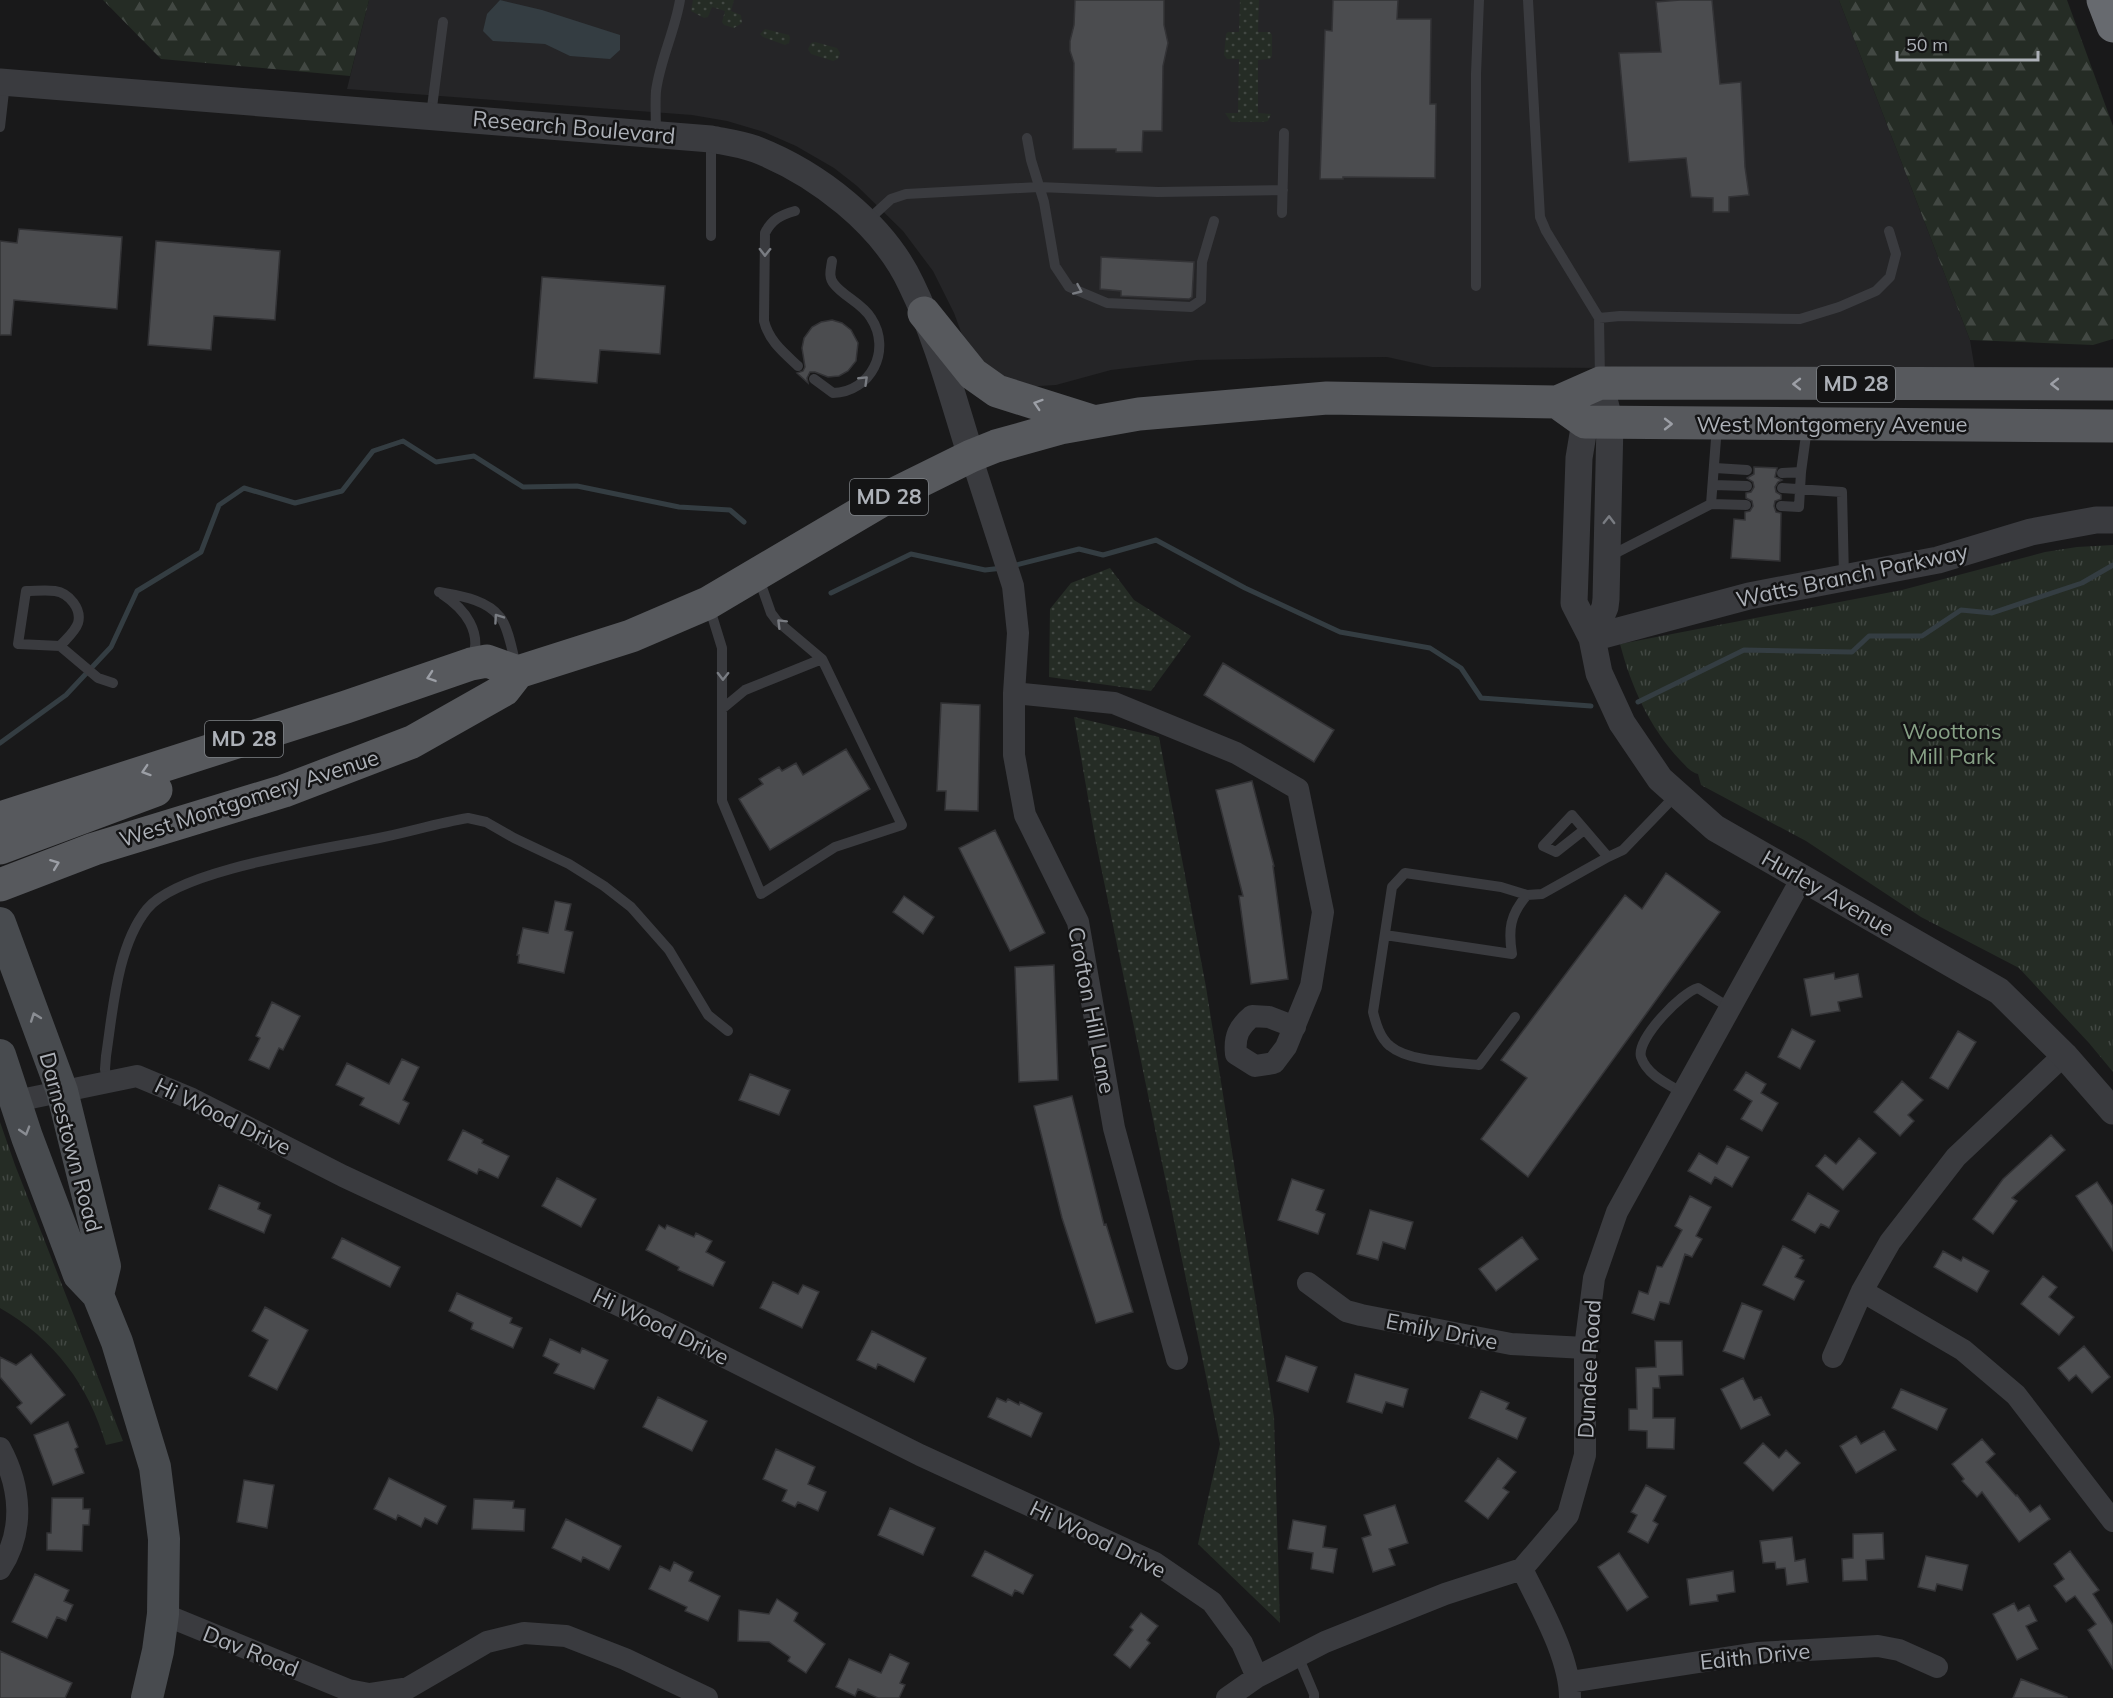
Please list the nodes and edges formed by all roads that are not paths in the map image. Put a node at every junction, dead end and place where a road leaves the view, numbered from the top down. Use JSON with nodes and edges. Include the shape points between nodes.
{"nodes":[{"id":1,"x":680,"y":0,"type":"edge"},
{"id":2,"x":1479,"y":0,"type":"edge"},
{"id":3,"x":1528,"y":0,"type":"edge"},
{"id":4,"x":2103,"y":0,"type":"edge"},
{"id":5,"x":443,"y":22,"type":"dead end"},
{"id":6,"x":2113,"y":26,"type":"edge"},
{"id":7,"x":2,"y":82,"type":"edge"},
{"id":8,"x":431,"y":116,"type":"junction"},
{"id":9,"x":0,"y":127,"type":"edge"},
{"id":10,"x":1284,"y":133,"type":"dead end"},
{"id":11,"x":656,"y":134,"type":"junction"},
{"id":12,"x":1027,"y":138,"type":"dead end"},
{"id":13,"x":711,"y":139,"type":"junction"},
{"id":14,"x":1039,"y":188,"type":"junction"},
{"id":15,"x":1282,"y":190,"type":"junction"},
{"id":16,"x":795,"y":211,"type":"dead end"},
{"id":17,"x":1282,"y":213,"type":"dead end"},
{"id":18,"x":867,"y":221,"type":"junction"},
{"id":19,"x":1214,"y":221,"type":"dead end"},
{"id":20,"x":1889,"y":231,"type":"dead end"},
{"id":21,"x":711,"y":236,"type":"dead end"},
{"id":22,"x":832,"y":261,"type":"dead end"},
{"id":23,"x":1476,"y":286,"type":"dead end"},
{"id":24,"x":924,"y":313,"type":"junction"},
{"id":25,"x":1599,"y":318,"type":"junction"},
{"id":26,"x":798,"y":366,"type":"dead end"},
{"id":27,"x":814,"y":379,"type":"dead end"},
{"id":28,"x":1600,"y":383,"type":"junction"},
{"id":29,"x":2113,"y":384,"type":"edge"},
{"id":30,"x":1557,"y":402,"type":"junction"},
{"id":31,"x":1094,"y":421,"type":"junction"},
{"id":32,"x":1598,"y":423,"type":"junction"},
{"id":33,"x":1718,"y":424,"type":"junction"},
{"id":34,"x":1807,"y":424,"type":"junction"},
{"id":35,"x":2113,"y":426,"type":"edge"},
{"id":36,"x":971,"y":456,"type":"junction"},
{"id":37,"x":1715,"y":468,"type":"junction"},
{"id":38,"x":1747,"y":470,"type":"dead end"},
{"id":39,"x":1801,"y":472,"type":"junction"},
{"id":40,"x":1782,"y":473,"type":"dead end"},
{"id":41,"x":1713,"y":485,"type":"junction"},
{"id":42,"x":1747,"y":486,"type":"dead end"},
{"id":43,"x":1782,"y":488,"type":"dead end"},
{"id":44,"x":1800,"y":489,"type":"junction"},
{"id":45,"x":1712,"y":504,"type":"junction"},
{"id":46,"x":1746,"y":505,"type":"dead end"},
{"id":47,"x":1781,"y":506,"type":"dead end"},
{"id":48,"x":2113,"y":520,"type":"edge"},
{"id":49,"x":1608,"y":557,"type":"junction"},
{"id":50,"x":757,"y":574,"type":"junction"},
{"id":51,"x":1844,"y":578,"type":"junction"},
{"id":52,"x":708,"y":603,"type":"junction"},
{"id":53,"x":1592,"y":638,"type":"junction"},
{"id":54,"x":60,"y":646,"type":"junction"},
{"id":55,"x":822,"y":660,"type":"junction"},
{"id":56,"x":471,"y":664,"type":"junction"},
{"id":57,"x":518,"y":672,"type":"junction"},
{"id":58,"x":113,"y":683,"type":"dead end"},
{"id":59,"x":1014,"y":693,"type":"junction"},
{"id":60,"x":722,"y":710,"type":"junction"},
{"id":61,"x":266,"y":732,"type":"junction"},
{"id":62,"x":1678,"y":794,"type":"junction"},
{"id":63,"x":0,"y":818,"type":"edge"},
{"id":64,"x":1584,"y":830,"type":"dead end"},
{"id":65,"x":0,"y":848,"type":"edge"},
{"id":66,"x":1608,"y":857,"type":"junction"},
{"id":67,"x":1802,"y":878,"type":"junction"},
{"id":68,"x":0,"y":885,"type":"edge"},
{"id":69,"x":1527,"y":895,"type":"junction"},
{"id":70,"x":0,"y":923,"type":"edge"},
{"id":71,"x":1385,"y":935,"type":"junction"},
{"id":72,"x":1730,"y":1008,"type":"junction"},
{"id":73,"x":1515,"y":1017,"type":"dead end"},
{"id":74,"x":1295,"y":1027,"type":"dead end"},
{"id":75,"x":728,"y":1030,"type":"dead end"},
{"id":76,"x":0,"y":1055,"type":"edge"},
{"id":77,"x":2064,"y":1055,"type":"junction"},
{"id":78,"x":107,"y":1082,"type":"junction"},
{"id":79,"x":62,"y":1091,"type":"junction"},
{"id":80,"x":1683,"y":1093,"type":"junction"},
{"id":81,"x":16,"y":1101,"type":"junction"},
{"id":82,"x":2113,"y":1111,"type":"edge"},
{"id":83,"x":1308,"y":1282,"type":"dead end"},
{"id":84,"x":1862,"y":1291,"type":"junction"},
{"id":85,"x":98,"y":1295,"type":"junction"},
{"id":86,"x":1585,"y":1348,"type":"junction"},
{"id":87,"x":1833,"y":1357,"type":"dead end"},
{"id":88,"x":1177,"y":1359,"type":"dead end"},
{"id":89,"x":0,"y":1448,"type":"edge"},
{"id":90,"x":2113,"y":1521,"type":"edge"},
{"id":91,"x":0,"y":1569,"type":"edge"},
{"id":92,"x":1522,"y":1569,"type":"junction"},
{"id":93,"x":163,"y":1614,"type":"junction"},
{"id":94,"x":1298,"y":1656,"type":"junction"},
{"id":95,"x":1937,"y":1667,"type":"dead end"},
{"id":96,"x":1257,"y":1677,"type":"junction"},
{"id":97,"x":1570,"y":1690,"type":"edge"},
{"id":98,"x":147,"y":1698,"type":"edge"},
{"id":99,"x":707,"y":1698,"type":"edge"},
{"id":100,"x":1227,"y":1698,"type":"edge"},
{"id":101,"x":1314,"y":1698,"type":"edge"}],
"edges":[{"from":1,"to":11,"type":"lane","via":[[656,91]]},
{"from":2,"to":23,"type":"lane"},
{"from":3,"to":25,"type":"lane","via":[[1540,217]]},
{"from":4,"to":6,"type":"highway"},
{"from":5,"to":8,"type":"lane"},
{"from":7,"to":8,"type":"street","name":"Research Boulevard"},
{"from":7,"to":9,"type":"lane"},
{"from":8,"to":11,"type":"street","name":"Research Boulevard"},
{"from":10,"to":15,"type":"lane"},
{"from":11,"to":13,"type":"street","name":"Research Boulevard"},
{"from":12,"to":14,"type":"lane"},
{"from":13,"to":18,"type":"street","name":"Research Boulevard","via":[[754,149],[795,167]]},
{"from":13,"to":21,"type":"lane"},
{"from":14,"to":15,"type":"lane"},
{"from":14,"to":18,"type":"lane","via":[[906,194],[891,200]]},
{"from":14,"to":19,"type":"lane","one_way":true,"via":[[1055,266],[1069,287],[1107,303],[1191,306],[1201,300],[1202,262]]},
{"from":15,"to":17,"type":"lane"},
{"from":16,"to":26,"type":"lane","one_way":true,"via":[[779,216],[765,233],[764,321],[774,344]]},
{"from":18,"to":24,"type":"street","name":"Research Boulevard","via":[[905,274]]},
{"from":20,"to":25,"type":"lane","via":[[1896,254],[1890,277],[1876,291],[1800,319]]},
{"from":27,"to":22,"type":"lane","one_way":true,"via":[[833,393],[852,390],[865,381],[877,360],[877,330],[862,306],[834,284],[830,276]]},
{"from":31,"to":24,"type":"main road","one_way":true,"via":[[997,391],[973,374]]},
{"from":24,"to":36,"type":"street","name":"Research Boulevard"},
{"from":25,"to":28,"type":"lane"},
{"from":29,"to":28,"type":"main road","name":"West Montgomery Avenue","number":"MD 28","one_way":true},
{"from":28,"to":30,"type":"main road","name":"West Montgomery Avenue","number":"MD 28"},
{"from":28,"to":32,"type":"street","name":"Hurley Avenue"},
{"from":30,"to":31,"type":"main road","name":"West Montgomery Avenue","number":"MD 28","via":[[1327,398]]},
{"from":30,"to":32,"type":"main road"},
{"from":31,"to":36,"type":"main road","name":"West Montgomery Avenue","number":"MD 28"},
{"from":32,"to":33,"type":"main road","name":"West Montgomery Avenue","number":"MD 28","one_way":true},
{"from":49,"to":32,"type":"street","name":"Hurley Avenue","one_way":true},
{"from":32,"to":53,"type":"street","name":"Hurley Avenue","via":[[1579,458],[1574,603]]},
{"from":33,"to":34,"type":"main road","name":"West Montgomery Avenue","number":"MD 28"},
{"from":33,"to":37,"type":"lane"},
{"from":34,"to":35,"type":"main road","name":"West Montgomery Avenue","number":"MD 28"},
{"from":34,"to":39,"type":"lane"},
{"from":36,"to":50,"type":"main road","name":"West Montgomery Avenue","number":"MD 28","via":[[886,498]]},
{"from":36,"to":59,"type":"street","name":"Crofton Hill Lane","via":[[1013,586],[1018,633]]},
{"from":37,"to":38,"type":"lane"},
{"from":37,"to":41,"type":"lane"},
{"from":39,"to":40,"type":"lane"},
{"from":39,"to":44,"type":"lane"},
{"from":41,"to":42,"type":"lane"},
{"from":41,"to":45,"type":"lane"},
{"from":43,"to":44,"type":"lane"},
{"from":44,"to":47,"type":"lane","via":[[1799,507]]},
{"from":44,"to":51,"type":"lane","via":[[1842,492]]},
{"from":45,"to":46,"type":"lane"},
{"from":45,"to":49,"type":"lane"},
{"from":48,"to":51,"type":"street","name":"Watts Branch Parkway","via":[[2031,532],[1938,560]]},
{"from":49,"to":53,"type":"street","name":"Hurley Avenue","via":[[1605,607]]},
{"from":50,"to":52,"type":"main road","name":"West Montgomery Avenue","number":"MD 28"},
{"from":55,"to":50,"type":"lane","one_way":true,"via":[[777,621]]},
{"from":51,"to":53,"type":"street","name":"Watts Branch Parkway","via":[[1749,596]]},
{"from":52,"to":57,"type":"main road","name":"West Montgomery Avenue","number":"MD 28","via":[[632,636]]},
{"from":52,"to":60,"type":"lane","one_way":true,"via":[[722,640]]},
{"from":53,"to":62,"type":"street","name":"Hurley Avenue","via":[[1599,673],[1622,723],[1660,778]]},
{"from":54,"to":54,"type":"lane","via":[[18,644],[26,591],[57,591],[77,608],[79,621]]},
{"from":54,"to":58,"type":"lane","via":[[98,678]]},
{"from":55,"to":60,"type":"lane","via":[[745,690]]},
{"from":55,"to":60,"type":"lane","via":[[902,825],[835,847],[761,894],[722,801]]},
{"from":56,"to":57,"type":"main road","number":"MD 28","via":[[487,661]]},
{"from":57,"to":56,"type":"lane","one_way":true,"via":[[501,618],[468,597],[439,592],[472,623],[475,653]]},
{"from":56,"to":61,"type":"main road","number":"MD 28","one_way":true},
{"from":68,"to":57,"type":"main road","name":"West Montgomery Avenue","number":"MD 28","one_way":true,"via":[[94,849],[284,791],[412,742],[504,690]]},
{"from":59,"to":74,"type":"street","via":[[1114,703],[1236,753],[1298,789],[1323,912],[1311,986]]},
{"from":59,"to":88,"type":"street","name":"Crofton Hill Lane","via":[[1014,755],[1025,814],[1078,922],[1114,1128]]},
{"from":61,"to":63,"type":"main road","number":"MD 28","one_way":true},
{"from":61,"to":65,"type":"main road","via":[[182,781]]},
{"from":62,"to":66,"type":"lane","via":[[1623,850]]},
{"from":62,"to":67,"type":"street","name":"Hurley Avenue","via":[[1716,828]]},
{"from":64,"to":66,"type":"lane"},
{"from":66,"to":69,"type":"lane","via":[[1542,894]]},
{"from":67,"to":72,"type":"street","name":"Dundee Road"},
{"from":67,"to":77,"type":"street","name":"Hurley Avenue","via":[[1999,992]]},
{"from":69,"to":71,"type":"lane","via":[[1501,887],[1405,873],[1392,887]]},
{"from":69,"to":71,"type":"lane","via":[[1512,921],[1512,954]]},
{"from":79,"to":70,"type":"main road","name":"Darnestown Road","one_way":true},
{"from":71,"to":73,"type":"lane","via":[[1373,1012],[1378,1030],[1390,1046],[1413,1056],[1479,1065]]},
{"from":72,"to":80,"type":"street","name":"Dundee Road"},
{"from":72,"to":80,"type":"lane","via":[[1698,988],[1690,990],[1642,1042],[1640,1055],[1647,1067]]},
{"from":75,"to":78,"type":"lane","via":[[708,1014],[669,950],[631,907],[569,864],[486,822],[468,818],[240,867],[188,881],[160,897],[139,919],[126,948],[106,1056]]},
{"from":76,"to":81,"type":"main road","name":"Darnestown Road"},
{"from":77,"to":82,"type":"street","name":"Hurley Avenue"},
{"from":77,"to":84,"type":"street","via":[[1956,1157],[1890,1242]]},
{"from":78,"to":79,"type":"street","name":"Hi Wood Drive"},
{"from":78,"to":96,"type":"street","name":"Hi Wood Drive","via":[[137,1076],[192,1099],[343,1176],[659,1324],[920,1455],[1155,1563],[1212,1602],[1242,1643]]},
{"from":79,"to":81,"type":"street","name":"Hi Wood Drive"},
{"from":79,"to":85,"type":"main road","name":"Darnestown Road","via":[[105,1266]]},
{"from":80,"to":86,"type":"street","name":"Dundee Road","via":[[1617,1212],[1594,1278]]},
{"from":81,"to":85,"type":"main road","name":"Darnestown Road","one_way":true,"via":[[79,1275]]},
{"from":83,"to":86,"type":"street","name":"Emily Drive","via":[[1346,1311],[1361,1315],[1511,1344]]},
{"from":84,"to":87,"type":"street"},
{"from":84,"to":90,"type":"street","via":[[1963,1350],[2016,1395]]},
{"from":85,"to":93,"type":"main road","name":"Darnestown Road","via":[[117,1342],[155,1467],[164,1539]]},
{"from":86,"to":92,"type":"street","name":"Dundee Road","via":[[1585,1455],[1568,1515]]},
{"from":89,"to":91,"type":"street","via":[[9,1464],[18,1512],[16,1537]]},
{"from":92,"to":94,"type":"street","via":[[1445,1594]]},
{"from":92,"to":97,"type":"street","via":[[1550,1626]]},
{"from":93,"to":98,"type":"main road","name":"Darnestown Road"},
{"from":93,"to":99,"type":"street","name":"Dav Road","via":[[263,1657],[348,1690],[369,1694],[408,1688],[487,1642],[525,1634],[566,1636]]},
{"from":94,"to":96,"type":"street"},
{"from":94,"to":101,"type":"lane"},
{"from":95,"to":97,"type":"street","name":"Edith Drive","via":[[1899,1650],[1878,1646],[1757,1653]]},
{"from":96,"to":100,"type":"street"}]}
